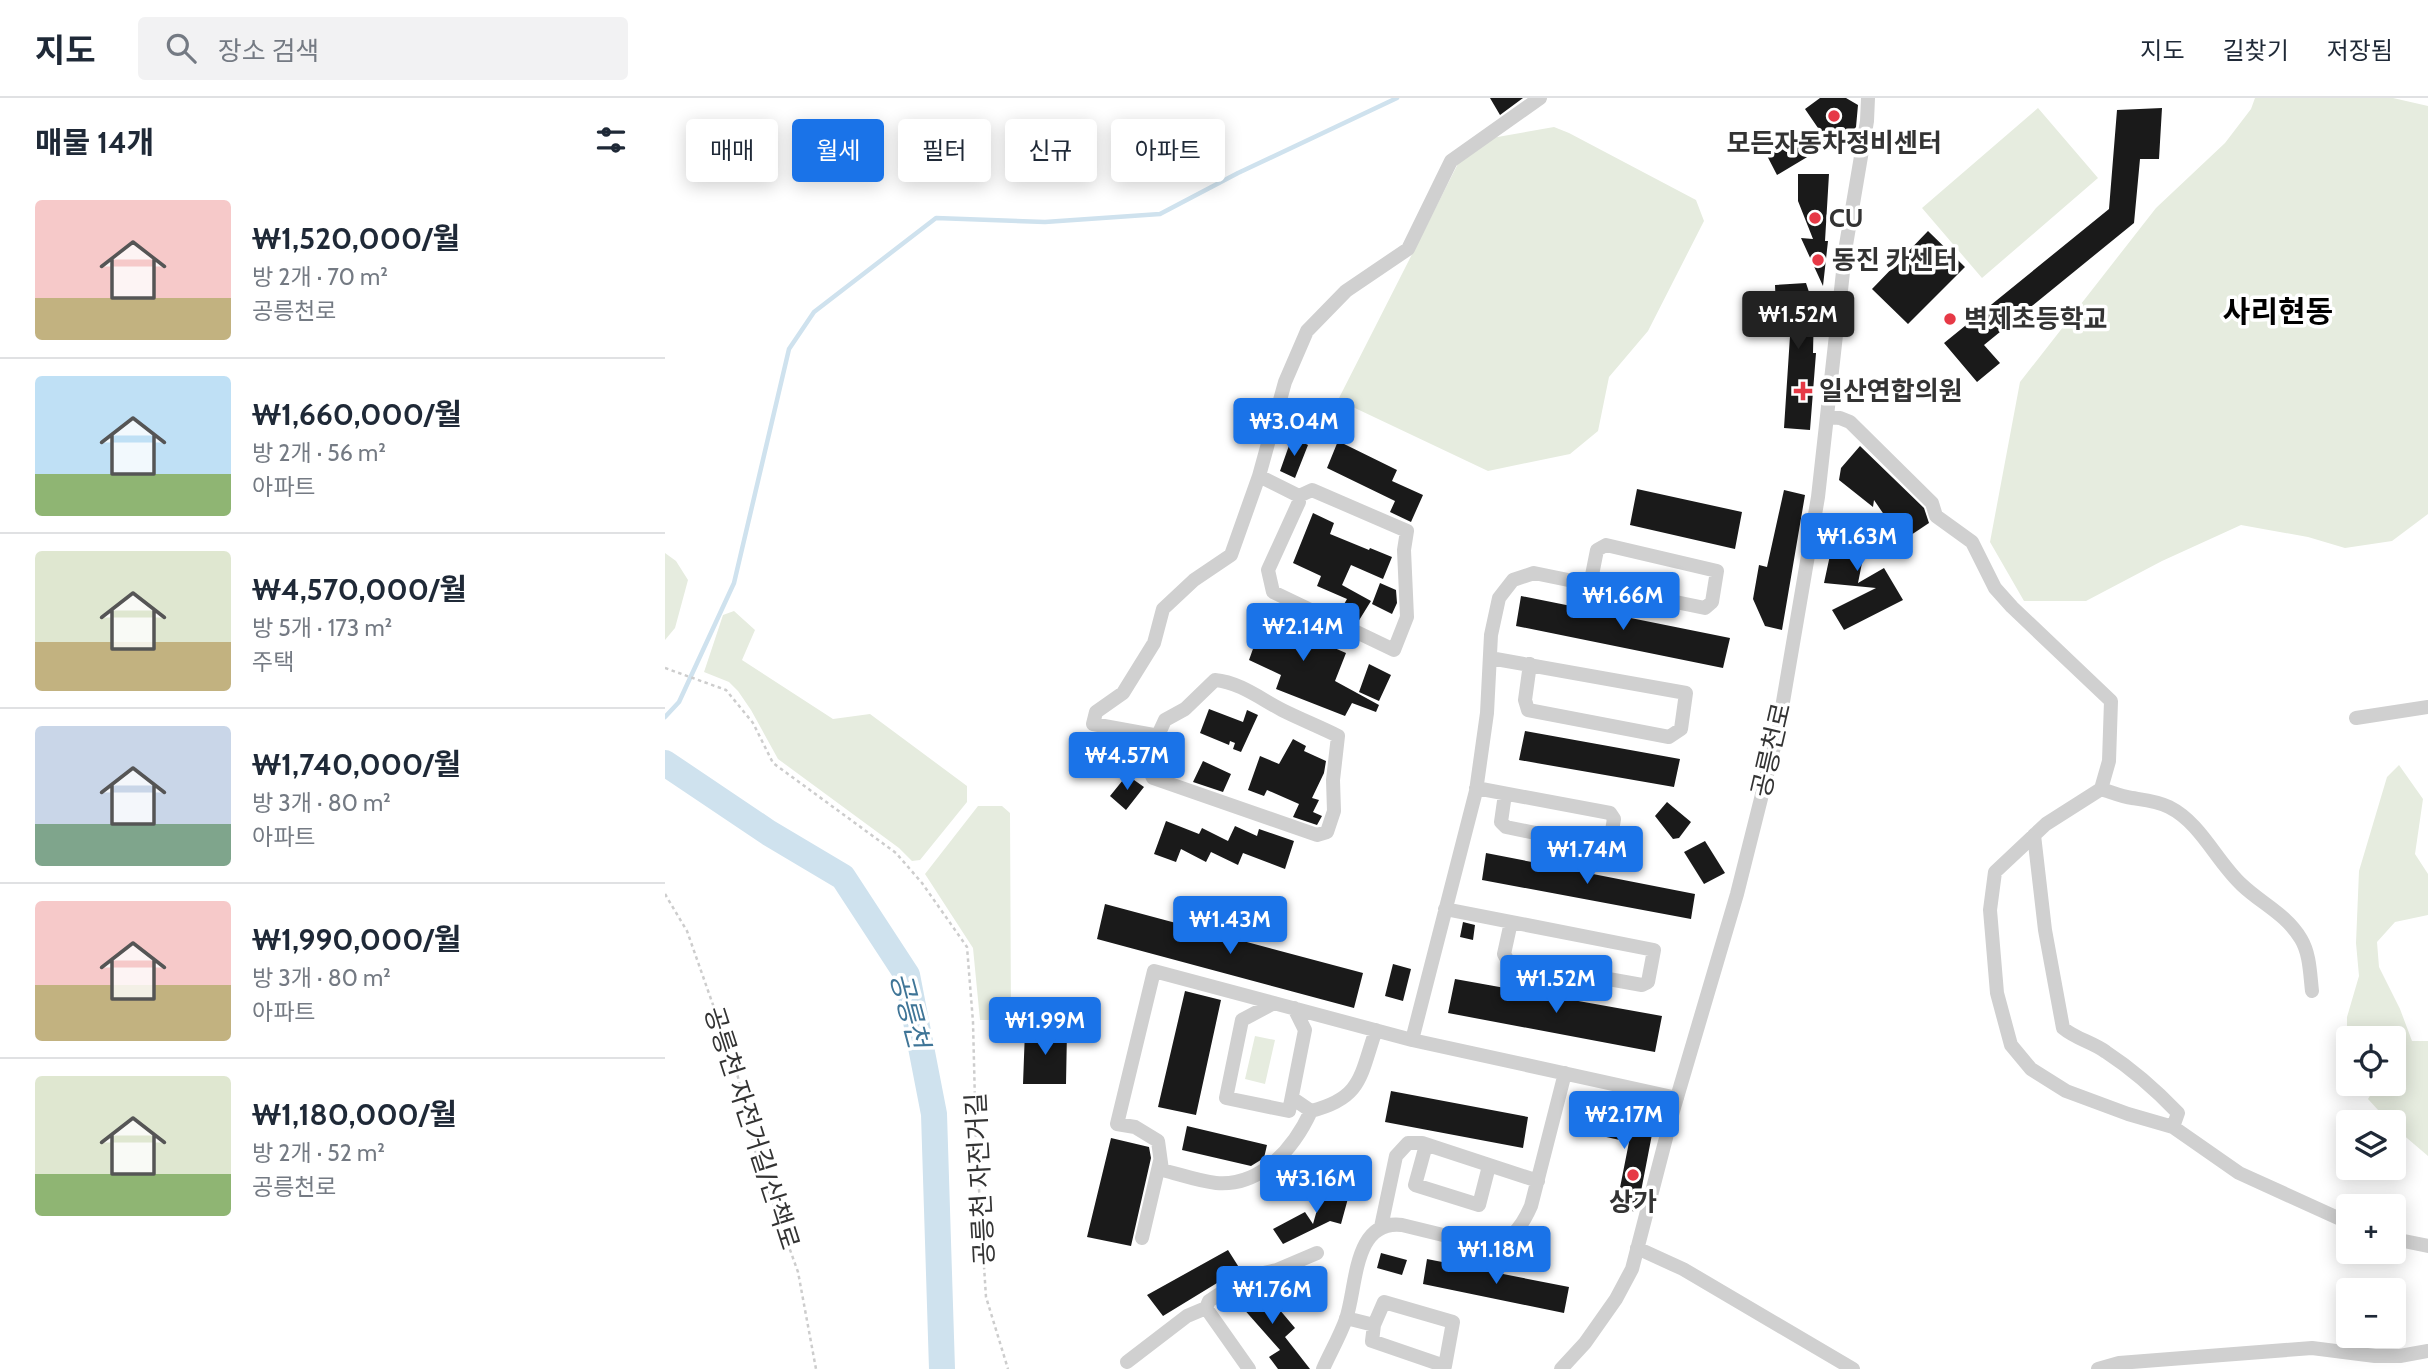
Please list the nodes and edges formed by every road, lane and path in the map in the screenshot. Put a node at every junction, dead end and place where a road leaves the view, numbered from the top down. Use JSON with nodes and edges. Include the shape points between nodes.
{"nodes":[{"id":1,"x":1540,"y":98,"type":"edge"},
{"id":2,"x":1868,"y":98,"type":"edge"},
{"id":3,"x":1827,"y":417,"type":"junction"},
{"id":4,"x":1259,"y":476,"type":"junction"},
{"id":5,"x":1299,"y":496,"type":"junction"},
{"id":6,"x":1590,"y":585,"type":"junction"},
{"id":7,"x":1490,"y":658,"type":"junction"},
{"id":8,"x":1530,"y":664,"type":"junction"},
{"id":9,"x":665,"y":668,"type":"edge"},
{"id":10,"x":2428,"y":707,"type":"edge"},
{"id":11,"x":2355,"y":718,"type":"dead end"},
{"id":12,"x":1159,"y":736,"type":"junction"},
{"id":13,"x":1476,"y":788,"type":"junction"},
{"id":14,"x":2102,"y":789,"type":"junction"},
{"id":15,"x":1504,"y":794,"type":"junction"},
{"id":16,"x":2034,"y":835,"type":"junction"},
{"id":17,"x":665,"y":894,"type":"edge"},
{"id":18,"x":1445,"y":909,"type":"junction"},
{"id":19,"x":1511,"y":922,"type":"junction"},
{"id":20,"x":2312,"y":991,"type":"dead end"},
{"id":21,"x":1274,"y":1003,"type":"junction"},
{"id":22,"x":1294,"y":1008,"type":"junction"},
{"id":23,"x":1376,"y":1030,"type":"junction"},
{"id":24,"x":1412,"y":1040,"type":"junction"},
{"id":25,"x":1565,"y":1073,"type":"junction"},
{"id":26,"x":1291,"y":1098,"type":"junction"},
{"id":27,"x":1677,"y":1098,"type":"junction"},
{"id":28,"x":1311,"y":1111,"type":"junction"},
{"id":29,"x":2173,"y":1127,"type":"junction"},
{"id":30,"x":1426,"y":1145,"type":"junction"},
{"id":31,"x":1161,"y":1159,"type":"junction"},
{"id":32,"x":1489,"y":1166,"type":"junction"},
{"id":33,"x":1538,"y":1181,"type":"junction"},
{"id":34,"x":2336,"y":1217,"type":"edge"},
{"id":35,"x":1381,"y":1227,"type":"junction"},
{"id":36,"x":1142,"y":1238,"type":"dead end"},
{"id":37,"x":2406,"y":1241,"type":"edge"},
{"id":38,"x":2428,"y":1245,"type":"edge"},
{"id":39,"x":1637,"y":1248,"type":"junction"},
{"id":40,"x":1317,"y":1253,"type":"dead end"},
{"id":41,"x":1206,"y":1308,"type":"junction"},
{"id":42,"x":1346,"y":1318,"type":"junction"},
{"id":43,"x":1374,"y":1325,"type":"junction"},
{"id":44,"x":2428,"y":1351,"type":"edge"},
{"id":45,"x":1127,"y":1362,"type":"dead end"},
{"id":46,"x":816,"y":1369,"type":"edge"},
{"id":47,"x":1008,"y":1369,"type":"edge"},
{"id":48,"x":1249,"y":1369,"type":"edge"},
{"id":49,"x":1323,"y":1369,"type":"edge"},
{"id":50,"x":1561,"y":1369,"type":"edge"},
{"id":51,"x":1853,"y":1369,"type":"edge"},
{"id":52,"x":2098,"y":1369,"type":"edge"}],
"edges":[{"from":1,"to":4,"type":"street","via":[[1451,161],[1408,249],[1346,290],[1307,331],[1285,382]]},
{"from":2,"to":3,"type":"street","name":"공릉천로"},
{"from":3,"to":14,"type":"street","via":[[1850,422],[1916,486],[1932,503],[1936,516],[1972,542],[2011,607],[2110,699],[2109,761]]},
{"from":3,"to":27,"type":"street","name":"공릉천로","via":[[1778,731],[1737,894]]},
{"from":4,"to":5,"type":"street"},
{"from":4,"to":12,"type":"street","via":[[1231,555],[1163,609],[1154,643],[1123,693],[1096,712],[1093,724]]},
{"from":5,"to":5,"type":"street","via":[[1268,570],[1273,592],[1394,650],[1407,617],[1407,531],[1312,490]]},
{"from":6,"to":6,"type":"street","via":[[1705,608],[1712,602],[1717,571],[1606,545],[1597,550]]},
{"from":6,"to":7,"type":"street","via":[[1534,573],[1513,580],[1499,598]]},
{"from":7,"to":8,"type":"street"},
{"from":7,"to":13,"type":"street"},
{"from":8,"to":8,"type":"street","via":[[1686,692],[1681,729],[1669,737],[1528,710]]},
{"from":9,"to":47,"type":"path","name":"공릉천 자전거길","via":[[726,690],[753,723],[773,763],[897,853],[967,947],[986,1297]]},
{"from":10,"to":11,"type":"street"},
{"from":12,"to":12,"type":"street","via":[[1150,771],[1153,778],[1317,835],[1327,832],[1334,811],[1338,736],[1253,693],[1215,680],[1185,709],[1165,720]]},
{"from":13,"to":15,"type":"street"},
{"from":13,"to":18,"type":"street"},
{"from":14,"to":16,"type":"street"},
{"from":14,"to":20,"type":"street","via":[[2148,799],[2188,820],[2243,887],[2290,922],[2303,942]]},
{"from":15,"to":15,"type":"street","via":[[1610,813],[1610,842],[1604,847],[1506,827],[1501,821]]},
{"from":16,"to":29,"type":"street","via":[[2063,1028],[2107,1052],[2155,1090],[2178,1113]]},
{"from":16,"to":29,"type":"street","via":[[1995,872],[1990,910],[1997,993],[2011,1045],[2031,1069],[2066,1091]]},
{"from":17,"to":46,"type":"path","name":"공릉천 자전거길/산책로","via":[[687,931],[737,1073],[757,1158],[798,1272]]},
{"from":18,"to":19,"type":"street"},
{"from":18,"to":24,"type":"street"},
{"from":19,"to":19,"type":"street","via":[[1654,950],[1647,982],[1642,985],[1508,961],[1504,954]]},
{"from":21,"to":22,"type":"street"},
{"from":21,"to":26,"type":"street","via":[[1243,1020],[1226,1098],[1289,1111]]},
{"from":21,"to":31,"type":"street","via":[[1154,971],[1117,1124],[1135,1127],[1158,1141]]},
{"from":22,"to":23,"type":"street"},
{"from":22,"to":26,"type":"street","via":[[1305,1030]]},
{"from":23,"to":24,"type":"street"},
{"from":23,"to":28,"type":"street","via":[[1360,1078],[1349,1095],[1335,1105]]},
{"from":24,"to":25,"type":"street"},
{"from":25,"to":27,"type":"street"},
{"from":25,"to":33,"type":"street"},
{"from":26,"to":28,"type":"street"},
{"from":27,"to":39,"type":"street","name":"공릉천로"},
{"from":28,"to":31,"type":"street","via":[[1300,1136],[1251,1179],[1217,1183],[1162,1170]]},
{"from":29,"to":34,"type":"street","via":[[2239,1173]]},
{"from":30,"to":32,"type":"street"},
{"from":30,"to":32,"type":"street","via":[[1415,1185],[1479,1205]]},
{"from":30,"to":35,"type":"street","via":[[1408,1143],[1396,1156]]},
{"from":31,"to":36,"type":"street"},
{"from":32,"to":33,"type":"street"},
{"from":33,"to":35,"type":"street","via":[[1523,1226],[1492,1244],[1389,1223]]},
{"from":35,"to":42,"type":"street","via":[[1358,1261]]},
{"from":37,"to":38,"type":"street"},
{"from":39,"to":50,"type":"street","name":"공릉천로","via":[[1616,1299]]},
{"from":39,"to":51,"type":"street","via":[[1683,1269]]},
{"from":40,"to":41,"type":"street","via":[[1245,1277],[1209,1301]]},
{"from":41,"to":45,"type":"street","via":[[1187,1316]]},
{"from":41,"to":48,"type":"street"},
{"from":42,"to":43,"type":"street"},
{"from":42,"to":49,"type":"street"},
{"from":43,"to":43,"type":"street","via":[[1371,1341],[1444,1366],[1453,1322],[1384,1302]]},
{"from":44,"to":52,"type":"street","via":[[2375,1356],[2312,1348],[2145,1360]]}]}
